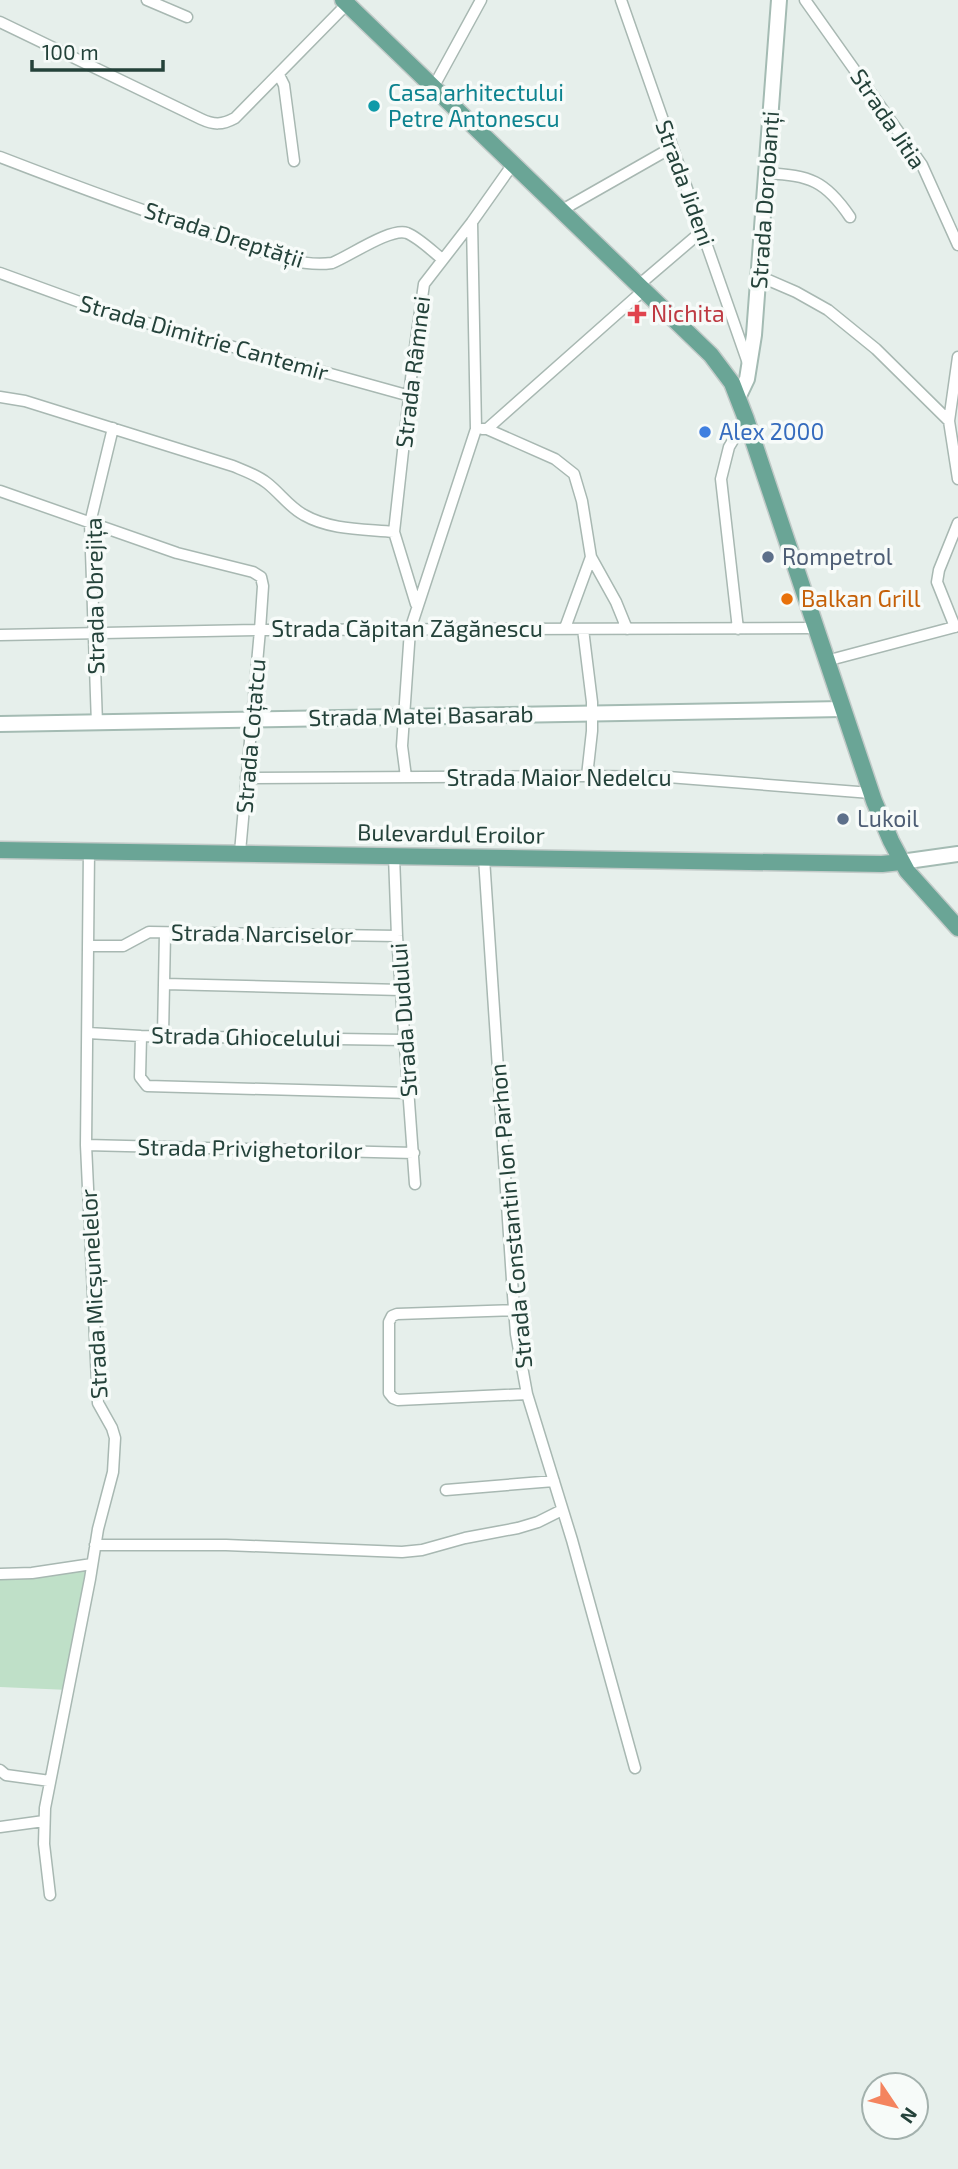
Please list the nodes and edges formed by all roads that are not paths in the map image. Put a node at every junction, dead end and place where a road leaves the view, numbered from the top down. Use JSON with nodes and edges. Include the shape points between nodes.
{"nodes":[{"id":1,"x":147,"y":0,"type":"edge"},
{"id":2,"x":481,"y":0,"type":"edge"},
{"id":3,"x":621,"y":0,"type":"edge"},
{"id":4,"x":779,"y":0,"type":"edge"},
{"id":5,"x":805,"y":0,"type":"edge"},
{"id":6,"x":345,"y":2,"type":"edge"},
{"id":7,"x":187,"y":17,"type":"dead end"},
{"id":8,"x":0,"y":22,"type":"edge"},
{"id":9,"x":279,"y":75,"type":"junction"},
{"id":10,"x":434,"y":86,"type":"junction"},
{"id":11,"x":671,"y":148,"type":"junction"},
{"id":12,"x":0,"y":157,"type":"edge"},
{"id":13,"x":294,"y":161,"type":"dead end"},
{"id":14,"x":513,"y":164,"type":"junction"},
{"id":15,"x":767,"y":173,"type":"junction"},
{"id":16,"x":562,"y":210,"type":"junction"},
{"id":17,"x":849,"y":217,"type":"dead end"},
{"id":18,"x":471,"y":222,"type":"junction"},
{"id":19,"x":702,"y":231,"type":"junction"},
{"id":20,"x":958,"y":245,"type":"edge"},
{"id":21,"x":442,"y":259,"type":"junction"},
{"id":22,"x":0,"y":274,"type":"edge"},
{"id":23,"x":760,"y":276,"type":"junction"},
{"id":24,"x":643,"y":287,"type":"junction"},
{"id":25,"x":958,"y":357,"type":"edge"},
{"id":26,"x":749,"y":366,"type":"junction"},
{"id":27,"x":735,"y":390,"type":"junction"},
{"id":28,"x":410,"y":396,"type":"junction"},
{"id":29,"x":0,"y":397,"type":"edge"},
{"id":30,"x":746,"y":419,"type":"junction"},
{"id":31,"x":949,"y":421,"type":"junction"},
{"id":32,"x":113,"y":428,"type":"junction"},
{"id":33,"x":481,"y":429,"type":"junction"},
{"id":34,"x":958,"y":480,"type":"edge"},
{"id":35,"x":0,"y":491,"type":"edge"},
{"id":36,"x":90,"y":523,"type":"junction"},
{"id":37,"x":958,"y":523,"type":"edge"},
{"id":38,"x":394,"y":532,"type":"junction"},
{"id":39,"x":591,"y":557,"type":"junction"},
{"id":40,"x":416,"y":606,"type":"junction"},
{"id":41,"x":956,"y":627,"type":"edge"},
{"id":42,"x":565,"y":628,"type":"junction"},
{"id":43,"x":815,"y":628,"type":"junction"},
{"id":44,"x":583,"y":629,"type":"junction"},
{"id":45,"x":627,"y":629,"type":"junction"},
{"id":46,"x":738,"y":629,"type":"junction"},
{"id":47,"x":260,"y":630,"type":"junction"},
{"id":48,"x":410,"y":630,"type":"junction"},
{"id":49,"x":95,"y":634,"type":"junction"},
{"id":50,"x":0,"y":635,"type":"edge"},
{"id":51,"x":826,"y":661,"type":"junction"},
{"id":52,"x":842,"y":709,"type":"junction"},
{"id":53,"x":592,"y":712,"type":"junction"},
{"id":54,"x":404,"y":717,"type":"junction"},
{"id":55,"x":252,"y":719,"type":"junction"},
{"id":56,"x":0,"y":724,"type":"edge"},
{"id":57,"x":97,"y":724,"type":"junction"},
{"id":58,"x":587,"y":775,"type":"junction"},
{"id":59,"x":406,"y":777,"type":"junction"},
{"id":60,"x":246,"y":778,"type":"junction"},
{"id":61,"x":871,"y":793,"type":"junction"},
{"id":62,"x":0,"y":850,"type":"edge"},
{"id":63,"x":89,"y":850,"type":"junction"},
{"id":64,"x":240,"y":852,"type":"junction"},
{"id":65,"x":958,"y":854,"type":"edge"},
{"id":66,"x":394,"y":856,"type":"junction"},
{"id":67,"x":484,"y":858,"type":"junction"},
{"id":68,"x":901,"y":862,"type":"junction"},
{"id":69,"x":958,"y":928,"type":"edge"},
{"id":70,"x":165,"y":933,"type":"junction"},
{"id":71,"x":397,"y":936,"type":"junction"},
{"id":72,"x":88,"y":946,"type":"junction"},
{"id":73,"x":165,"y":984,"type":"junction"},
{"id":74,"x":401,"y":990,"type":"junction"},
{"id":75,"x":88,"y":1033,"type":"junction"},
{"id":76,"x":141,"y":1035,"type":"junction"},
{"id":77,"x":163,"y":1035,"type":"junction"},
{"id":78,"x":405,"y":1040,"type":"junction"},
{"id":79,"x":410,"y":1093,"type":"junction"},
{"id":80,"x":86,"y":1145,"type":"junction"},
{"id":81,"x":414,"y":1153,"type":"junction"},
{"id":82,"x":415,"y":1184,"type":"dead end"},
{"id":83,"x":514,"y":1310,"type":"junction"},
{"id":84,"x":527,"y":1394,"type":"junction"},
{"id":85,"x":554,"y":1481,"type":"junction"},
{"id":86,"x":446,"y":1490,"type":"dead end"},
{"id":87,"x":562,"y":1510,"type":"junction"},
{"id":88,"x":95,"y":1545,"type":"junction"},
{"id":89,"x":92,"y":1564,"type":"junction"},
{"id":90,"x":0,"y":1574,"type":"edge"},
{"id":91,"x":635,"y":1769,"type":"dead end"},
{"id":92,"x":0,"y":1770,"type":"edge"},
{"id":93,"x":50,"y":1781,"type":"junction"},
{"id":94,"x":44,"y":1821,"type":"junction"},
{"id":95,"x":0,"y":1827,"type":"edge"},
{"id":96,"x":50,"y":1895,"type":"dead end"}],
"edges":[{"from":1,"to":7,"type":"street"},
{"from":2,"to":10,"type":"street"},
{"from":3,"to":11,"type":"street","name":"Strada Jideni"},
{"from":4,"to":15,"type":"street","name":"Strada Dorobanți"},
{"from":5,"to":20,"type":"street","name":"Strada Jitia","via":[[922,166]]},
{"from":6,"to":9,"type":"street"},
{"from":6,"to":10,"type":"main road"},
{"from":8,"to":9,"type":"street","via":[[215,124],[235,118]]},
{"from":9,"to":13,"type":"street"},
{"from":10,"to":14,"type":"main road"},
{"from":11,"to":16,"type":"street"},
{"from":11,"to":19,"type":"street","name":"Strada Jideni"},
{"from":12,"to":21,"type":"street","name":"Strada Dreptății","via":[[292,260],[331,263],[400,232]]},
{"from":14,"to":16,"type":"main road"},
{"from":14,"to":18,"type":"street","name":"Strada Râmnei"},
{"from":15,"to":17,"type":"street","via":[[817,182]]},
{"from":15,"to":23,"type":"street","name":"Strada Dorobanți"},
{"from":16,"to":24,"type":"main road"},
{"from":18,"to":21,"type":"street","name":"Strada Râmnei"},
{"from":18,"to":33,"type":"street"},
{"from":19,"to":24,"type":"street"},
{"from":19,"to":26,"type":"street","name":"Strada Jideni"},
{"from":21,"to":28,"type":"street","name":"Strada Râmnei","via":[[424,284]]},
{"from":22,"to":28,"type":"street","name":"Strada Dimitrie Cantemir","via":[[107,313]]},
{"from":23,"to":26,"type":"street","name":"Strada Dorobanți"},
{"from":23,"to":31,"type":"street","via":[[828,310],[876,349]]},
{"from":24,"to":27,"type":"main road","via":[[712,355]]},
{"from":24,"to":33,"type":"street"},
{"from":25,"to":31,"type":"street"},
{"from":26,"to":27,"type":"street","name":"Strada Dorobanți","via":[[744,387]]},
{"from":27,"to":30,"type":"main road"},
{"from":28,"to":38,"type":"street","name":"Strada Râmnei"},
{"from":29,"to":32,"type":"street"},
{"from":30,"to":43,"type":"main road"},
{"from":30,"to":46,"type":"street","via":[[729,447],[721,479]]},
{"from":31,"to":34,"type":"street"},
{"from":32,"to":36,"type":"street","name":"Strada Obrejița"},
{"from":32,"to":38,"type":"street","via":[[248,472],[304,516],[331,526]]},
{"from":33,"to":39,"type":"street","via":[[555,459],[574,474]]},
{"from":33,"to":40,"type":"street"},
{"from":35,"to":36,"type":"street"},
{"from":36,"to":47,"type":"street","name":"Strada Coțatcu","via":[[261,577]]},
{"from":36,"to":49,"type":"street","name":"Strada Obrejița"},
{"from":37,"to":41,"type":"street","via":[[937,582]]},
{"from":38,"to":40,"type":"street","name":"Strada Râmnei"},
{"from":39,"to":42,"type":"street"},
{"from":39,"to":45,"type":"street"},
{"from":40,"to":48,"type":"street"},
{"from":41,"to":51,"type":"street"},
{"from":42,"to":44,"type":"street","name":"Strada Căpitan Zăgănescu"},
{"from":42,"to":48,"type":"street","name":"Strada Căpitan Zăgănescu"},
{"from":43,"to":46,"type":"street","name":"Strada Căpitan Zăgănescu"},
{"from":43,"to":51,"type":"main road"},
{"from":44,"to":45,"type":"street","name":"Strada Căpitan Zăgănescu"},
{"from":44,"to":53,"type":"street"},
{"from":45,"to":46,"type":"street","name":"Strada Căpitan Zăgănescu"},
{"from":47,"to":48,"type":"street","name":"Strada Căpitan Zăgănescu"},
{"from":47,"to":49,"type":"street","name":"Strada Căpitan Zăgănescu"},
{"from":47,"to":55,"type":"street","name":"Strada Coțatcu"},
{"from":48,"to":54,"type":"street"},
{"from":49,"to":50,"type":"street","name":"Strada Căpitan Zăgănescu"},
{"from":49,"to":57,"type":"street","name":"Strada Obrejița"},
{"from":51,"to":52,"type":"main road"},
{"from":52,"to":53,"type":"street","name":"Strada Matei Basarab"},
{"from":52,"to":61,"type":"main road"},
{"from":53,"to":54,"type":"street","name":"Strada Matei Basarab"},
{"from":53,"to":58,"type":"street"},
{"from":54,"to":55,"type":"street","name":"Strada Matei Basarab"},
{"from":54,"to":59,"type":"street"},
{"from":55,"to":57,"type":"street","name":"Strada Matei Basarab"},
{"from":55,"to":60,"type":"street","name":"Strada Coțatcu"},
{"from":56,"to":57,"type":"street","name":"Strada Matei Basarab"},
{"from":58,"to":59,"type":"street","name":"Strada Maior Nedelcu"},
{"from":58,"to":61,"type":"street","name":"Strada Maior Nedelcu"},
{"from":59,"to":60,"type":"street","name":"Strada Maior Nedelcu"},
{"from":60,"to":64,"type":"street","name":"Strada Coțatcu"},
{"from":61,"to":68,"type":"main road"},
{"from":62,"to":63,"type":"main road","name":"Bulevardul Eroilor"},
{"from":63,"to":64,"type":"main road","name":"Bulevardul Eroilor"},
{"from":63,"to":72,"type":"street","name":"Strada Micșunelelor"},
{"from":64,"to":66,"type":"main road","name":"Bulevardul Eroilor"},
{"from":65,"to":68,"type":"street"},
{"from":66,"to":67,"type":"main road","name":"Bulevardul Eroilor"},
{"from":66,"to":71,"type":"street","name":"Strada Dudului"},
{"from":67,"to":68,"type":"main road","name":"Bulevardul Eroilor"},
{"from":67,"to":83,"type":"street","name":"Strada Constantin Ion Parhon"},
{"from":68,"to":69,"type":"main road"},
{"from":70,"to":71,"type":"street","name":"Strada Narciselor"},
{"from":70,"to":72,"type":"street","name":"Strada Narciselor","via":[[149,932],[123,946]]},
{"from":70,"to":73,"type":"street"},
{"from":71,"to":74,"type":"street","name":"Strada Dudului"},
{"from":72,"to":75,"type":"street","name":"Strada Micșunelelor"},
{"from":73,"to":74,"type":"street"},
{"from":73,"to":77,"type":"street"},
{"from":74,"to":78,"type":"street","name":"Strada Dudului"},
{"from":75,"to":76,"type":"street","name":"Strada Ghiocelului"},
{"from":75,"to":80,"type":"street","name":"Strada Micșunelelor"},
{"from":76,"to":77,"type":"street","name":"Strada Ghiocelului"},
{"from":76,"to":79,"type":"street","via":[[140,1077],[147,1086]]},
{"from":77,"to":78,"type":"street","name":"Strada Ghiocelului"},
{"from":78,"to":79,"type":"street","name":"Strada Dudului"},
{"from":79,"to":81,"type":"street","name":"Strada Dudului"},
{"from":80,"to":81,"type":"street","name":"Strada Privighetorilor"},
{"from":80,"to":88,"type":"street","name":"Strada Micșunelelor","via":[[97,1403],[115,1438],[113,1472]]},
{"from":81,"to":82,"type":"street","name":"Strada Dudului"},
{"from":83,"to":84,"type":"street","name":"Strada Constantin Ion Parhon"},
{"from":83,"to":84,"type":"street","via":[[392,1316],[389,1393],[398,1400]]},
{"from":84,"to":85,"type":"street","name":"Strada Constantin Ion Parhon"},
{"from":85,"to":86,"type":"street"},
{"from":85,"to":87,"type":"street","name":"Strada Constantin Ion Parhon"},
{"from":87,"to":88,"type":"street","via":[[538,1522],[402,1552]]},
{"from":87,"to":91,"type":"street","name":"Strada Constantin Ion Parhon"},
{"from":88,"to":89,"type":"street","name":"Strada Micșunelelor"},
{"from":89,"to":90,"type":"street"},
{"from":89,"to":93,"type":"street","name":"Strada Micșunelelor"},
{"from":92,"to":93,"type":"street","via":[[6,1775]]},
{"from":93,"to":94,"type":"street","name":"Strada Micșunelelor"},
{"from":94,"to":95,"type":"street"},
{"from":94,"to":96,"type":"street","name":"Strada Micșunelelor"}]}
